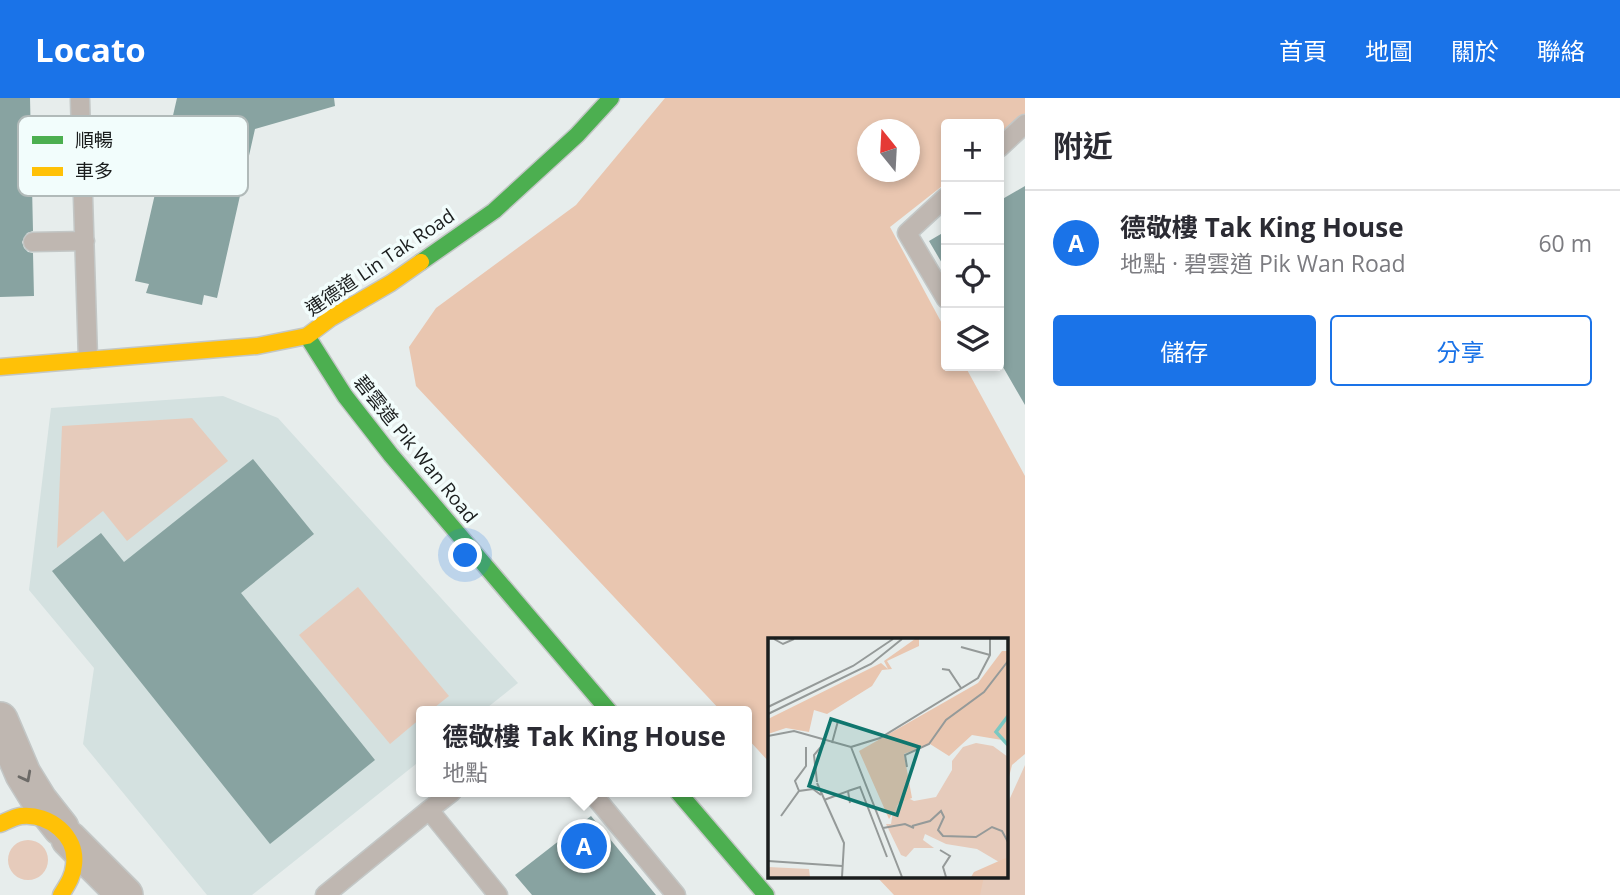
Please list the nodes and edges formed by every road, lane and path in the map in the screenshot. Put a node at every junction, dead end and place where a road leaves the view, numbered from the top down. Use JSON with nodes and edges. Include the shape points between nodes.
{"nodes":[{"id":1,"x":611,"y":98,"type":"edge"},
{"id":2,"x":80,"y":100,"type":"dead end"},
{"id":3,"x":81,"y":116,"type":"edge"},
{"id":4,"x":1025,"y":124,"type":"edge"},
{"id":5,"x":1004,"y":143,"type":"edge"},
{"id":6,"x":83,"y":196,"type":"edge"},
{"id":7,"x":941,"y":202,"type":"edge"},
{"id":8,"x":85,"y":241,"type":"junction"},
{"id":9,"x":33,"y":242,"type":"dead end"},
{"id":10,"x":941,"y":291,"type":"edge"},
{"id":11,"x":307,"y":336,"type":"junction"},
{"id":12,"x":88,"y":359,"type":"junction"},
{"id":13,"x":6,"y":373,"type":"edge"},
{"id":14,"x":605,"y":706,"type":"edge"},
{"id":15,"x":0,"y":720,"type":"edge"},
{"id":16,"x":446,"y":797,"type":"edge"},
{"id":17,"x":595,"y":797,"type":"edge"},
{"id":18,"x":682,"y":797,"type":"edge"},
{"id":19,"x":429,"y":810,"type":"junction"},
{"id":20,"x":0,"y":824,"type":"edge"},
{"id":21,"x":65,"y":834,"type":"junction"},
{"id":22,"x":61,"y":895,"type":"edge"},
{"id":23,"x":125,"y":895,"type":"edge"},
{"id":24,"x":325,"y":895,"type":"edge"},
{"id":25,"x":498,"y":895,"type":"edge"},
{"id":26,"x":676,"y":895,"type":"edge"},
{"id":27,"x":766,"y":895,"type":"edge"}],
"edges":[{"from":1,"to":11,"type":"main road","name":"連德道 Lin Tak Road","via":[[494,211]]},
{"from":2,"to":3,"type":"lane"},
{"from":4,"to":5,"type":"lane"},
{"from":6,"to":8,"type":"lane"},
{"from":7,"to":10,"type":"lane","via":[[907,233]]},
{"from":8,"to":9,"type":"lane"},
{"from":8,"to":12,"type":"lane"},
{"from":11,"to":12,"type":"main road","name":"連德道 Lin Tak Road","via":[[257,346]]},
{"from":11,"to":14,"type":"main road","name":"碧雲道 Pik Wan Road","via":[[345,396],[391,455]]},
{"from":12,"to":13,"type":"main road","name":"連德道 Lin Tak Road"},
{"from":15,"to":21,"type":"street","one_way":true,"via":[[23,774]]},
{"from":16,"to":19,"type":"lane"},
{"from":17,"to":26,"type":"lane"},
{"from":18,"to":27,"type":"main road"},
{"from":19,"to":24,"type":"lane"},
{"from":19,"to":25,"type":"lane"},
{"from":20,"to":21,"type":"main road","via":[[24,815],[38,816]]},
{"from":21,"to":22,"type":"main road","via":[[74,863],[72,878]]},
{"from":21,"to":23,"type":"street"}]}
